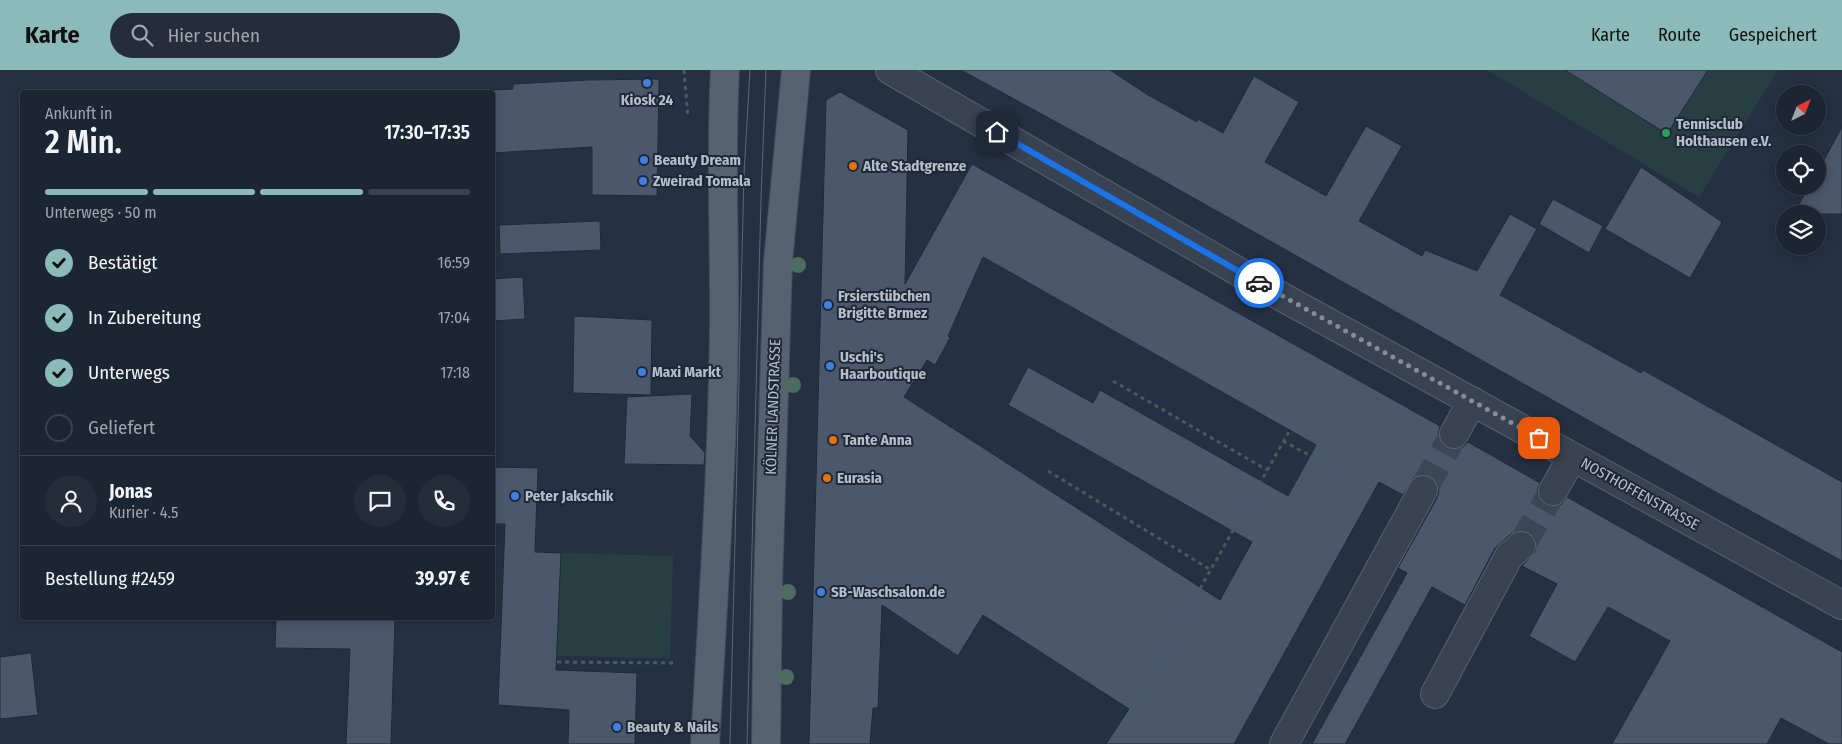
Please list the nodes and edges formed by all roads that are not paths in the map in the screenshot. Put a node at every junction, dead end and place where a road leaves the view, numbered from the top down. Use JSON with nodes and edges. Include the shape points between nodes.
{"nodes":[{"id":1,"x":725,"y":70,"type":"edge"},
{"id":2,"x":796,"y":70,"type":"edge"},
{"id":3,"x":890,"y":70,"type":"edge"},
{"id":4,"x":1472,"y":401,"type":"junction"},
{"id":5,"x":1454,"y":434,"type":"tunnel mouth"},
{"id":6,"x":1572,"y":457,"type":"junction"},
{"id":7,"x":1422,"y":490,"type":"tunnel mouth"},
{"id":8,"x":1553,"y":491,"type":"tunnel mouth"},
{"id":9,"x":1521,"y":546,"type":"tunnel mouth"},
{"id":10,"x":1842,"y":605,"type":"edge"},
{"id":11,"x":1435,"y":694,"type":"dead end"},
{"id":12,"x":705,"y":744,"type":"edge"},
{"id":13,"x":766,"y":744,"type":"edge"},
{"id":14,"x":1284,"y":744,"type":"edge"}],
"edges":[{"from":1,"to":12,"type":"main road","via":[[722,118],[723,341],[717,540]]},
{"from":2,"to":13,"type":"main road","name":"KÖLNER LANDSTRASSE","via":[[778,262]]},
{"from":3,"to":4,"type":"street","name":"NOSTHOFFENSTRASSE","via":[[1284,298]]},
{"from":4,"to":5,"type":"street"},
{"from":4,"to":6,"type":"street","name":"NOSTHOFFENSTRASSE"},
{"from":6,"to":8,"type":"street"},
{"from":6,"to":10,"type":"street","name":"NOSTHOFFENSTRASSE"},
{"from":7,"to":14,"type":"street"},
{"from":9,"to":11,"type":"street","via":[[1509,556]]}]}
